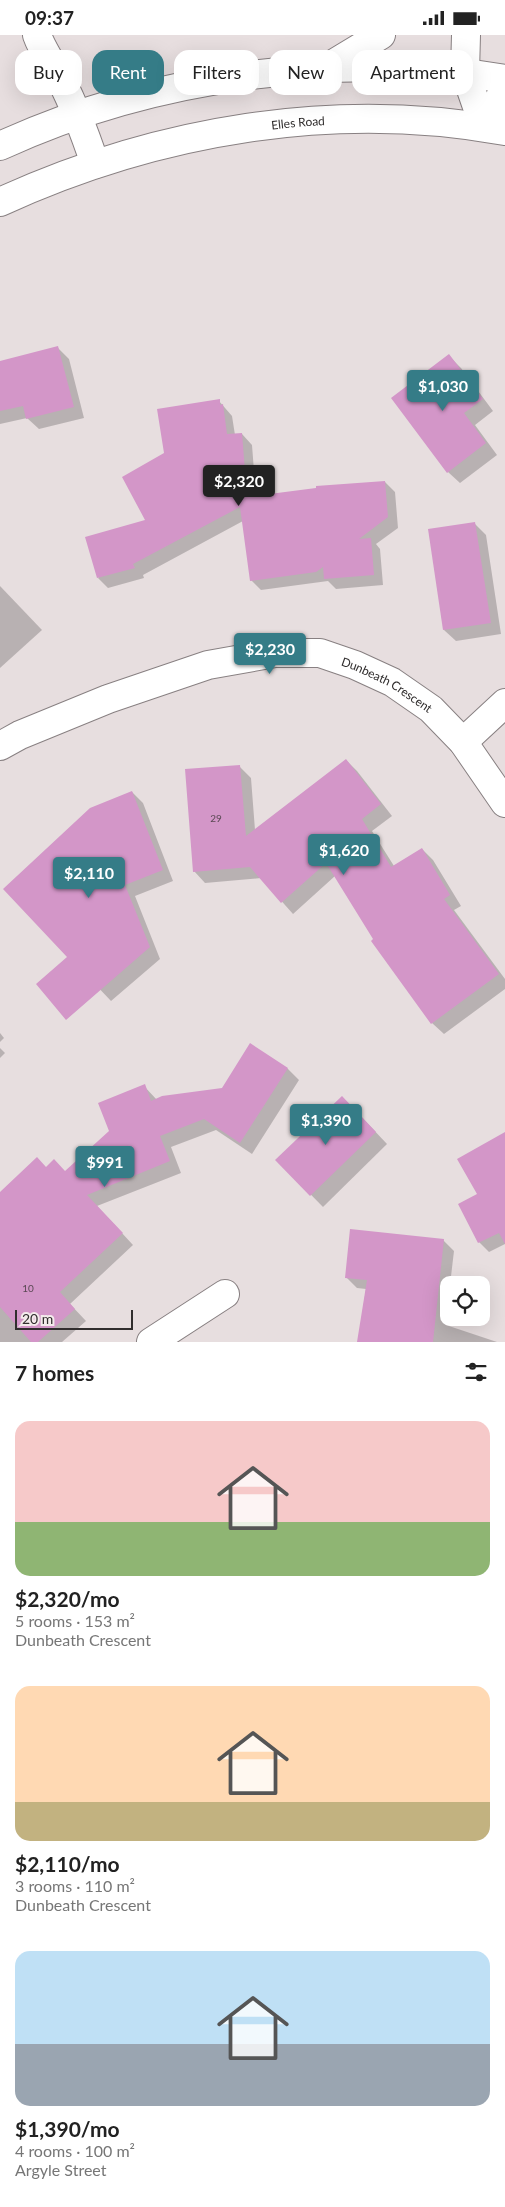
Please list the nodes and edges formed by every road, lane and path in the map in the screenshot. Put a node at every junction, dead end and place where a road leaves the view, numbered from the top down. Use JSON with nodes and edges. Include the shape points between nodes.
{"nodes":[{"id":1,"x":37,"y":35,"type":"edge"},
{"id":2,"x":381,"y":35,"type":"edge"},
{"id":3,"x":466,"y":35,"type":"edge"},
{"id":4,"x":466,"y":50,"type":"edge"},
{"id":5,"x":342,"y":59,"type":"edge"},
{"id":6,"x":473,"y":73,"type":"edge"},
{"id":7,"x":269,"y":75,"type":"edge"},
{"id":8,"x":505,"y":79,"type":"edge"},
{"id":9,"x":473,"y":88,"type":"edge"},
{"id":10,"x":505,"y":88,"type":"edge"},
{"id":11,"x":79,"y":115,"type":"junction"},
{"id":12,"x":494,"y":129,"type":"edge"},
{"id":13,"x":0,"y":146,"type":"edge"},
{"id":14,"x":95,"y":163,"type":"junction"},
{"id":15,"x":0,"y":202,"type":"edge"},
{"id":16,"x":505,"y":703,"type":"edge"},
{"id":17,"x":463,"y":742,"type":"junction"},
{"id":18,"x":0,"y":746,"type":"edge"},
{"id":19,"x":505,"y":803,"type":"edge"},
{"id":20,"x":225,"y":1294,"type":"dead end"},
{"id":21,"x":151,"y":1342,"type":"edge"}],
"edges":[{"from":1,"to":11,"type":"street"},
{"from":2,"to":5,"type":"street"},
{"from":3,"to":4,"type":"street"},
{"from":6,"to":8,"type":"street"},
{"from":7,"to":11,"type":"street","via":[[188,86]]},
{"from":9,"to":12,"type":"street"},
{"from":10,"to":12,"type":"street"},
{"from":11,"to":13,"type":"street"},
{"from":11,"to":14,"type":"street"},
{"from":12,"to":14,"type":"street","name":"Elles Road","via":[[424,120],[311,120],[194,137]]},
{"from":14,"to":15,"type":"street","name":"Elles Road"},
{"from":16,"to":17,"type":"street"},
{"from":17,"to":18,"type":"street","name":"Dunbeath Crescent","via":[[431,709],[392,682],[320,653],[276,653],[208,665],[108,699]]},
{"from":17,"to":19,"type":"street","name":"Dunbeath Crescent"},
{"from":20,"to":21,"type":"street"}]}
